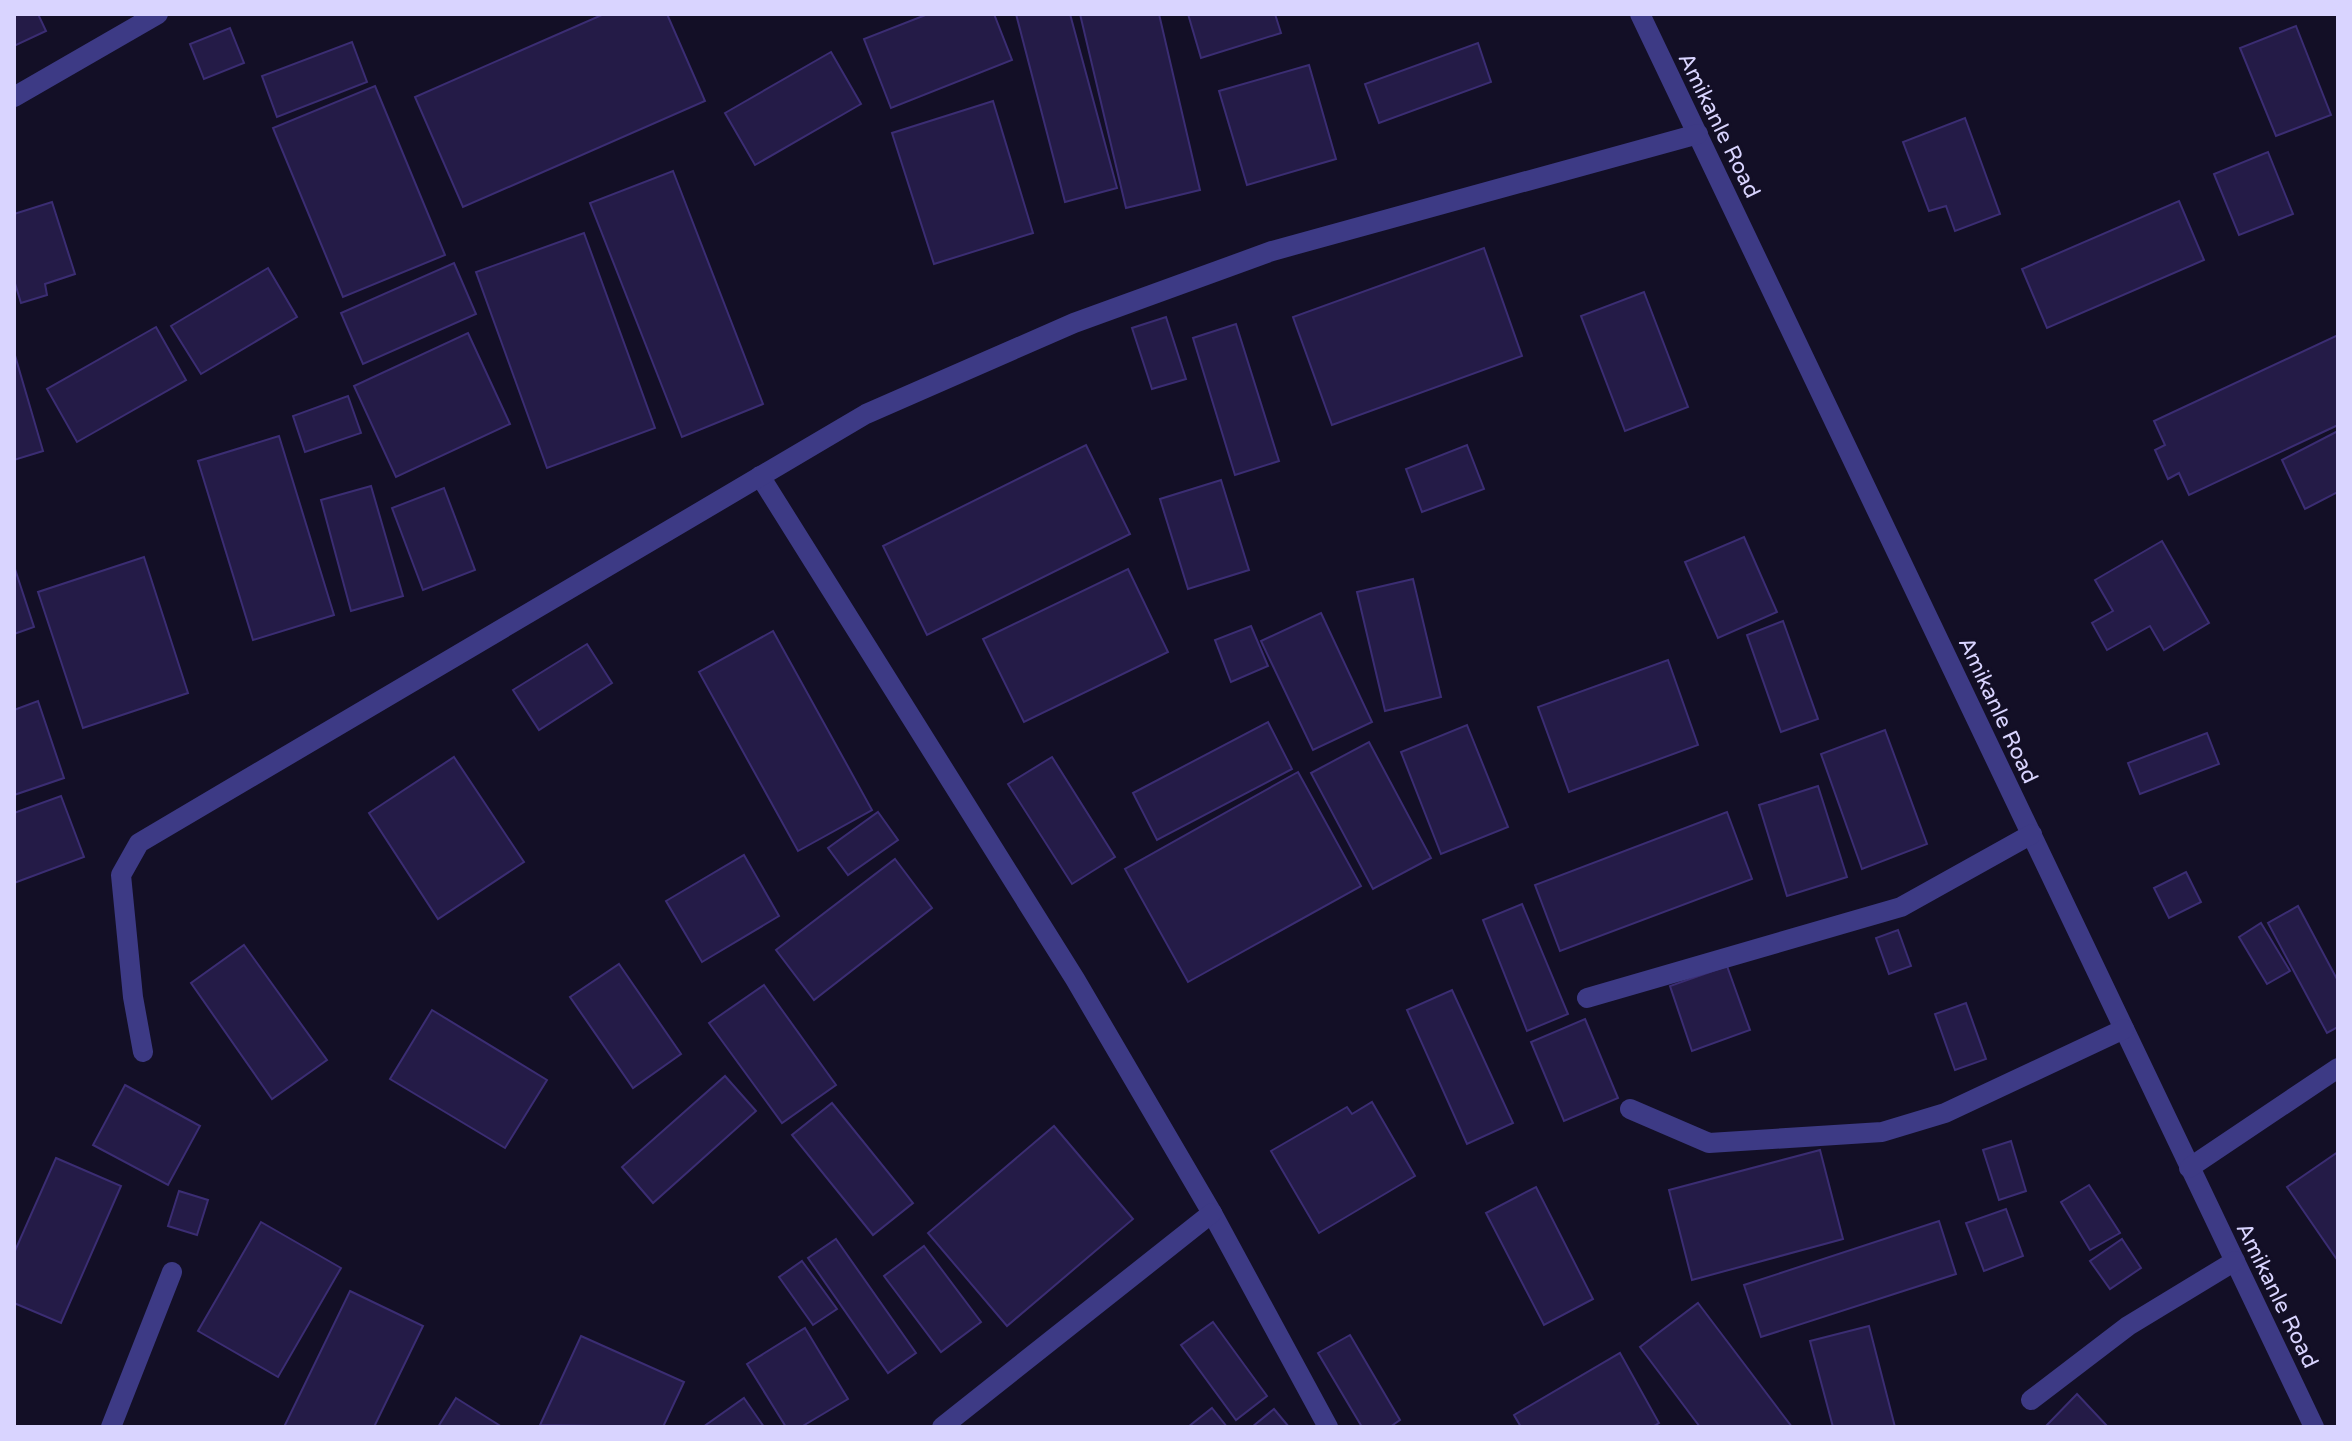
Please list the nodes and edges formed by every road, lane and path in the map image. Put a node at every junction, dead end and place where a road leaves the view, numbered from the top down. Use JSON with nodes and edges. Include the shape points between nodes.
{"nodes":[{"id":1,"x":158,"y":14,"type":"edge"},
{"id":2,"x":1640,"y":14,"type":"edge"},
{"id":3,"x":14,"y":97,"type":"edge"},
{"id":4,"x":1698,"y":134,"type":"junction"},
{"id":5,"x":760,"y":476,"type":"junction"},
{"id":6,"x":2032,"y":834,"type":"junction"},
{"id":7,"x":1587,"y":998,"type":"dead end"},
{"id":8,"x":2124,"y":1029,"type":"junction"},
{"id":9,"x":143,"y":1052,"type":"dead end"},
{"id":10,"x":2338,"y":1068,"type":"edge"},
{"id":11,"x":1630,"y":1109,"type":"dead end"},
{"id":12,"x":2189,"y":1168,"type":"junction"},
{"id":13,"x":1212,"y":1213,"type":"junction"},
{"id":14,"x":2235,"y":1261,"type":"junction"},
{"id":15,"x":172,"y":1272,"type":"dead end"},
{"id":16,"x":2031,"y":1400,"type":"dead end"},
{"id":17,"x":111,"y":1427,"type":"edge"},
{"id":18,"x":942,"y":1427,"type":"edge"},
{"id":19,"x":1328,"y":1427,"type":"edge"},
{"id":20,"x":2314,"y":1427,"type":"edge"}],
"edges":[{"from":1,"to":3,"type":"street"},
{"from":2,"to":4,"type":"street","name":"Amikanle Road"},
{"from":4,"to":5,"type":"street","via":[[1272,251],[1074,323],[866,414]]},
{"from":4,"to":6,"type":"street","name":"Amikanle Road"},
{"from":5,"to":9,"type":"street","via":[[139,843],[121,875]]},
{"from":5,"to":13,"type":"street","via":[[1066,966]]},
{"from":6,"to":7,"type":"street","via":[[1901,907]]},
{"from":6,"to":8,"type":"street","name":"Amikanle Road"},
{"from":8,"to":11,"type":"street","via":[[1945,1113],[1882,1132],[1709,1143]]},
{"from":8,"to":12,"type":"street","name":"Amikanle Road"},
{"from":10,"to":12,"type":"street"},
{"from":12,"to":14,"type":"street","name":"Amikanle Road"},
{"from":13,"to":18,"type":"street"},
{"from":13,"to":19,"type":"street"},
{"from":14,"to":16,"type":"street","via":[[2128,1326]]},
{"from":14,"to":20,"type":"street","name":"Amikanle Road"},
{"from":15,"to":17,"type":"street"}]}
